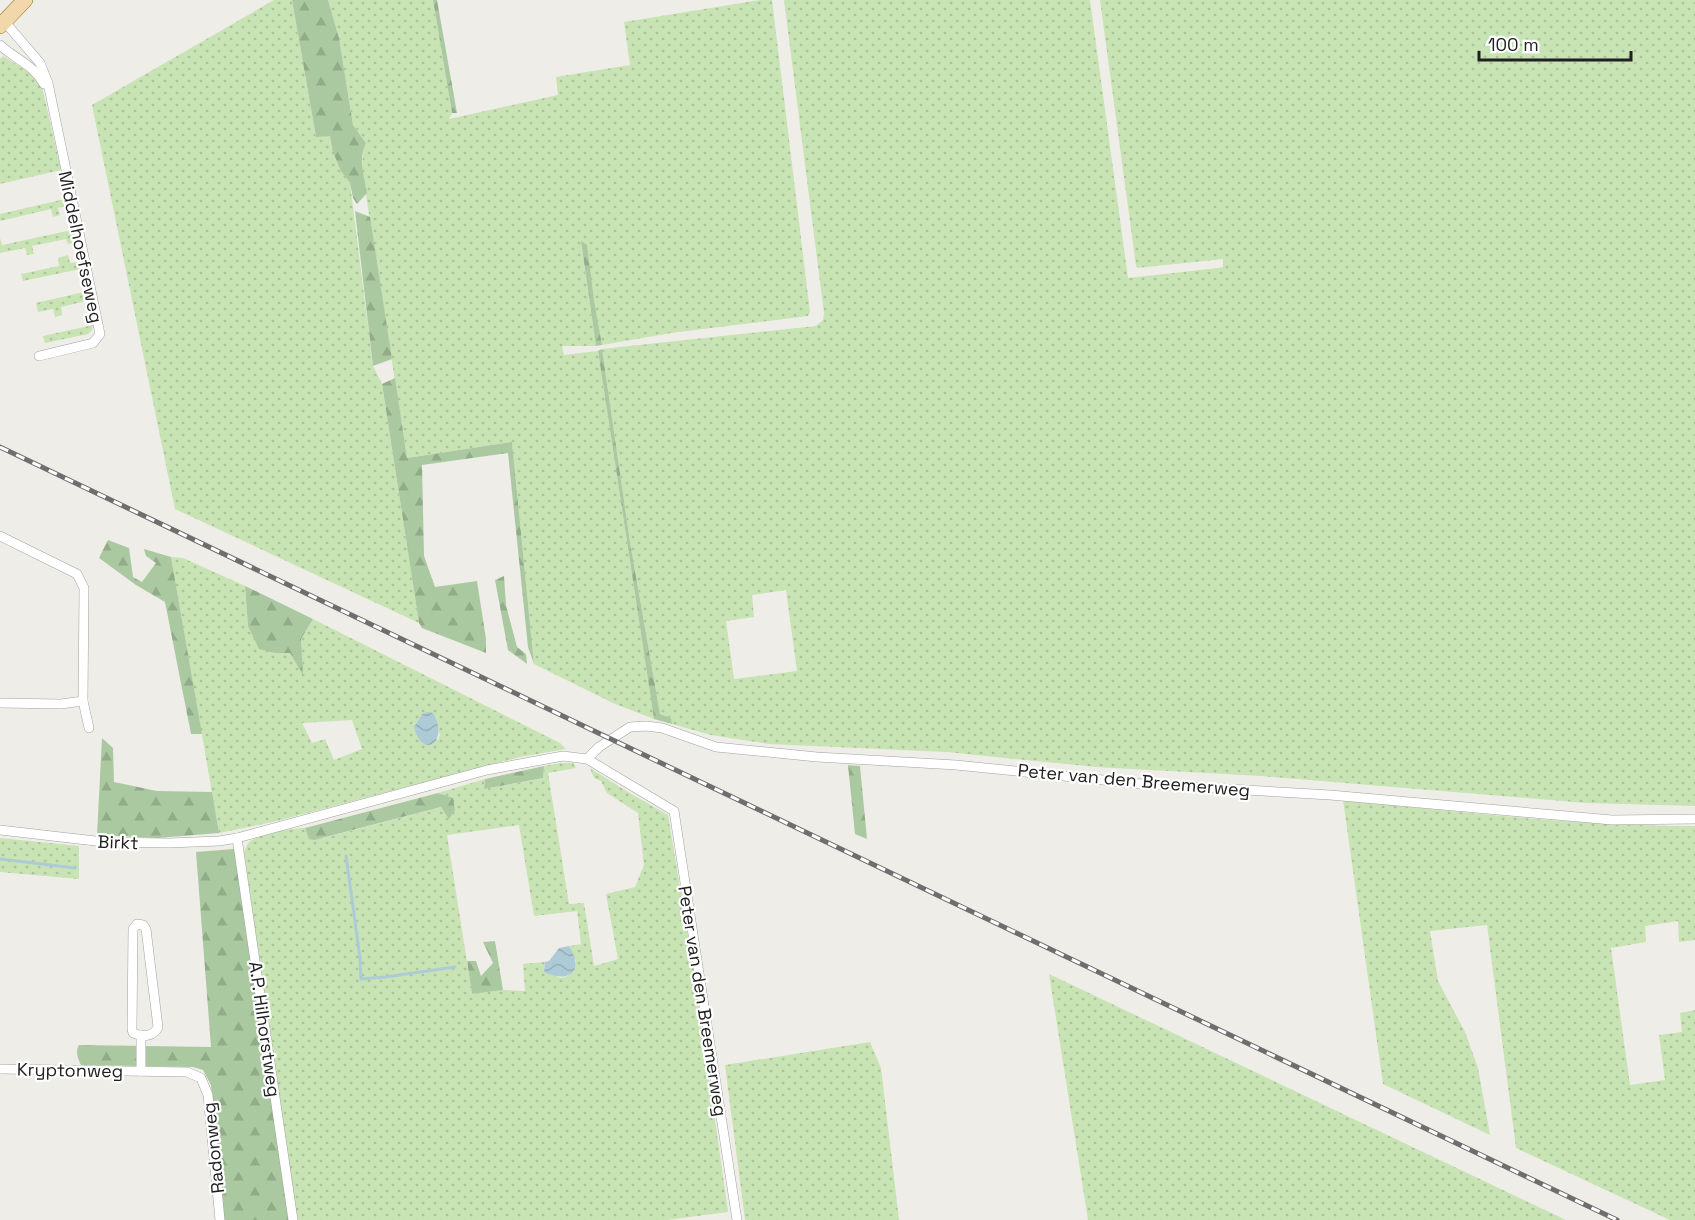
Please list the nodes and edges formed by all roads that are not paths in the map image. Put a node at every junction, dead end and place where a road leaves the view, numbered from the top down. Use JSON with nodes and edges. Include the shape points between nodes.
{"nodes":[{"id":1,"x":25,"y":0,"type":"edge"},
{"id":2,"x":1,"y":22,"type":"edge"},
{"id":3,"x":0,"y":45,"type":"edge"},
{"id":4,"x":49,"y":94,"type":"junction"},
{"id":5,"x":39,"y":356,"type":"dead end"},
{"id":6,"x":0,"y":536,"type":"edge"},
{"id":7,"x":82,"y":702,"type":"junction"},
{"id":8,"x":0,"y":704,"type":"edge"},
{"id":9,"x":89,"y":728,"type":"dead end"},
{"id":10,"x":587,"y":759,"type":"junction"},
{"id":11,"x":1695,"y":819,"type":"edge"},
{"id":12,"x":0,"y":830,"type":"edge"},
{"id":13,"x":237,"y":838,"type":"junction"},
{"id":14,"x":152,"y":985,"type":"junction"},
{"id":15,"x":133,"y":986,"type":"junction"},
{"id":16,"x":141,"y":1035,"type":"junction"},
{"id":17,"x":0,"y":1069,"type":"edge"},
{"id":18,"x":141,"y":1071,"type":"junction"},
{"id":19,"x":201,"y":1078,"type":"joint"},
{"id":20,"x":220,"y":1220,"type":"edge"},
{"id":21,"x":293,"y":1220,"type":"edge"},
{"id":22,"x":737,"y":1220,"type":"edge"}],
"edges":[{"from":1,"to":2,"type":"main road"},
{"from":2,"to":4,"type":"street","name":"Middelhoefseweg","via":[[40,63]]},
{"from":3,"to":4,"type":"street","name":"Middelhoefseweg","via":[[40,75]]},
{"from":4,"to":5,"type":"street","name":"Middelhoefseweg","via":[[100,334],[93,343]]},
{"from":6,"to":7,"type":"street","via":[[77,574],[84,588]]},
{"from":7,"to":8,"type":"street"},
{"from":7,"to":9,"type":"street"},
{"from":10,"to":11,"type":"street","name":"Peter van den Breemerweg","via":[[630,727],[646,726],[716,747],[817,757],[956,765],[1142,784],[1330,795],[1612,820]]},
{"from":10,"to":13,"type":"street","name":"Peter van den Breemerweg","via":[[563,756],[487,770]]},
{"from":10,"to":22,"type":"street","name":"Peter van den Breemerweg","via":[[674,811]]},
{"from":12,"to":13,"type":"street","name":"Birkt","via":[[104,842]]},
{"from":13,"to":21,"type":"street","name":"A.P. Hilhorstweg"},
{"from":14,"to":15,"type":"street"},
{"from":14,"to":15,"type":"street","name":"Kryptonweg","via":[[146,929],[137,924],[133,930]]},
{"from":14,"to":16,"type":"street","name":"Kryptonweg","via":[[158,1027],[151,1035]]},
{"from":15,"to":16,"type":"street","name":"Kryptonweg","via":[[132,1029]]},
{"from":16,"to":18,"type":"street","name":"Kryptonweg"},
{"from":17,"to":18,"type":"street","name":"Kryptonweg"},
{"from":18,"to":19,"type":"street","name":"Kryptonweg","via":[[187,1072]]},
{"from":19,"to":20,"type":"street","name":"Radonweg","via":[[208,1095]]}]}
